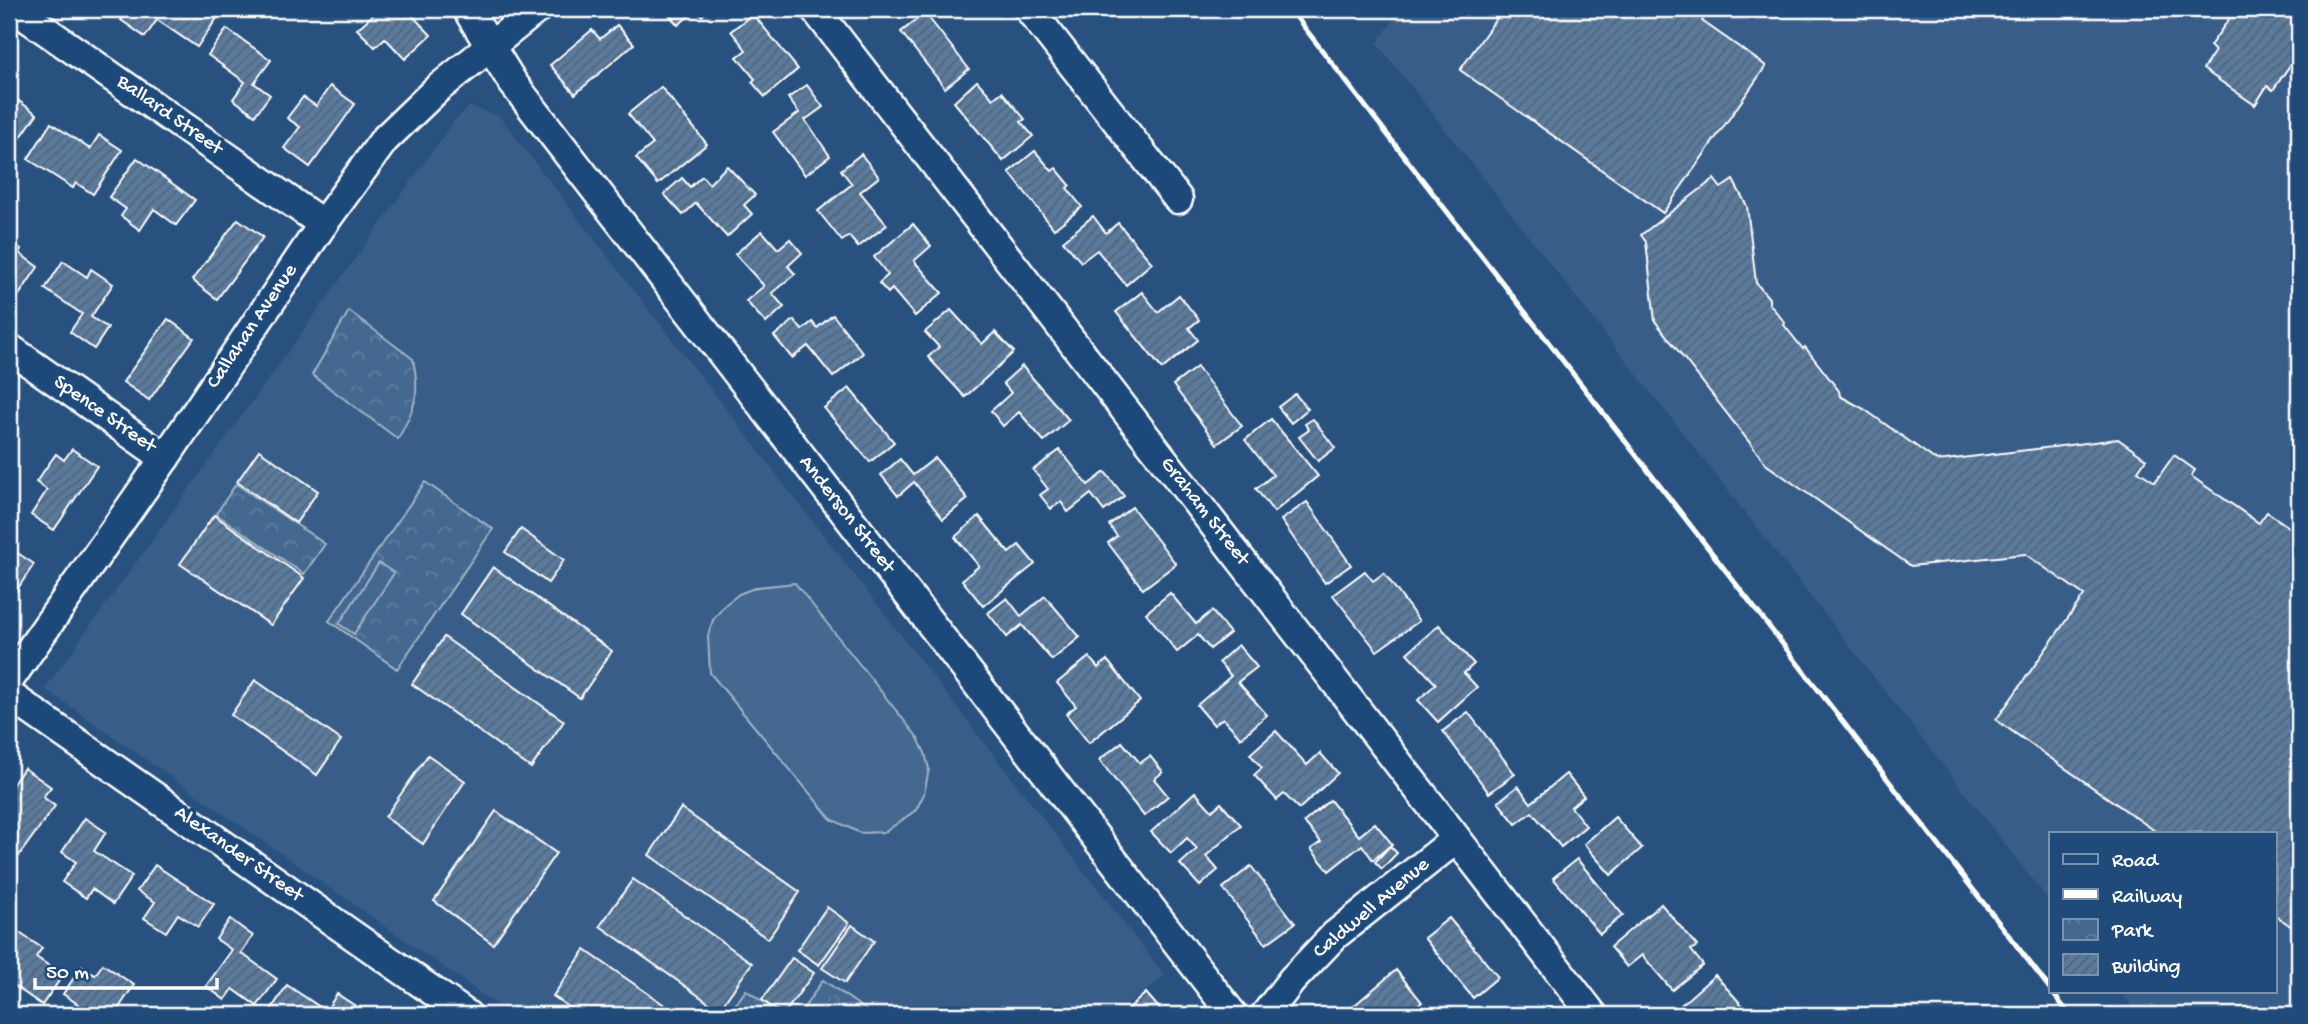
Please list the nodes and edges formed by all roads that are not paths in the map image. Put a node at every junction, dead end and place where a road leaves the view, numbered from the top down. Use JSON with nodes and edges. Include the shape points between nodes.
{"nodes":[{"id":1,"x":15,"y":9,"type":"edge"},
{"id":2,"x":467,"y":9,"type":"edge"},
{"id":3,"x":537,"y":9,"type":"edge"},
{"id":4,"x":815,"y":9,"type":"edge"},
{"id":5,"x":1030,"y":9,"type":"edge"},
{"id":6,"x":490,"y":46,"type":"junction"},
{"id":7,"x":1178,"y":199,"type":"dead end"},
{"id":8,"x":323,"y":224,"type":"junction"},
{"id":9,"x":9,"y":348,"type":"edge"},
{"id":10,"x":165,"y":457,"type":"junction"},
{"id":11,"x":9,"y":680,"type":"edge"},
{"id":12,"x":9,"y":695,"type":"edge"},
{"id":13,"x":1456,"y":839,"type":"junction"},
{"id":14,"x":467,"y":1015,"type":"edge"},
{"id":15,"x":1233,"y":1015,"type":"edge"},
{"id":16,"x":1265,"y":1015,"type":"edge"},
{"id":17,"x":1593,"y":1015,"type":"edge"}],
"edges":[{"from":1,"to":8,"type":"street","name":"Ballard Street"},
{"from":2,"to":6,"type":"street","name":"Anderson Street"},
{"from":3,"to":6,"type":"street","name":"Callahan Avenue"},
{"from":4,"to":13,"type":"street","name":"Graham Street"},
{"from":5,"to":7,"type":"street"},
{"from":6,"to":8,"type":"street","name":"Callahan Avenue","via":[[384,140]]},
{"from":6,"to":15,"type":"street","name":"Anderson Street","via":[[513,83]]},
{"from":8,"to":10,"type":"street","name":"Callahan Avenue"},
{"from":9,"to":10,"type":"street","name":"Spence Street"},
{"from":10,"to":11,"type":"street","name":"Callahan Avenue"},
{"from":12,"to":14,"type":"street","name":"Alexander Street"},
{"from":13,"to":16,"type":"street","name":"Caldwell Avenue","via":[[1335,935]]},
{"from":13,"to":17,"type":"street","name":"Graham Street"}]}
